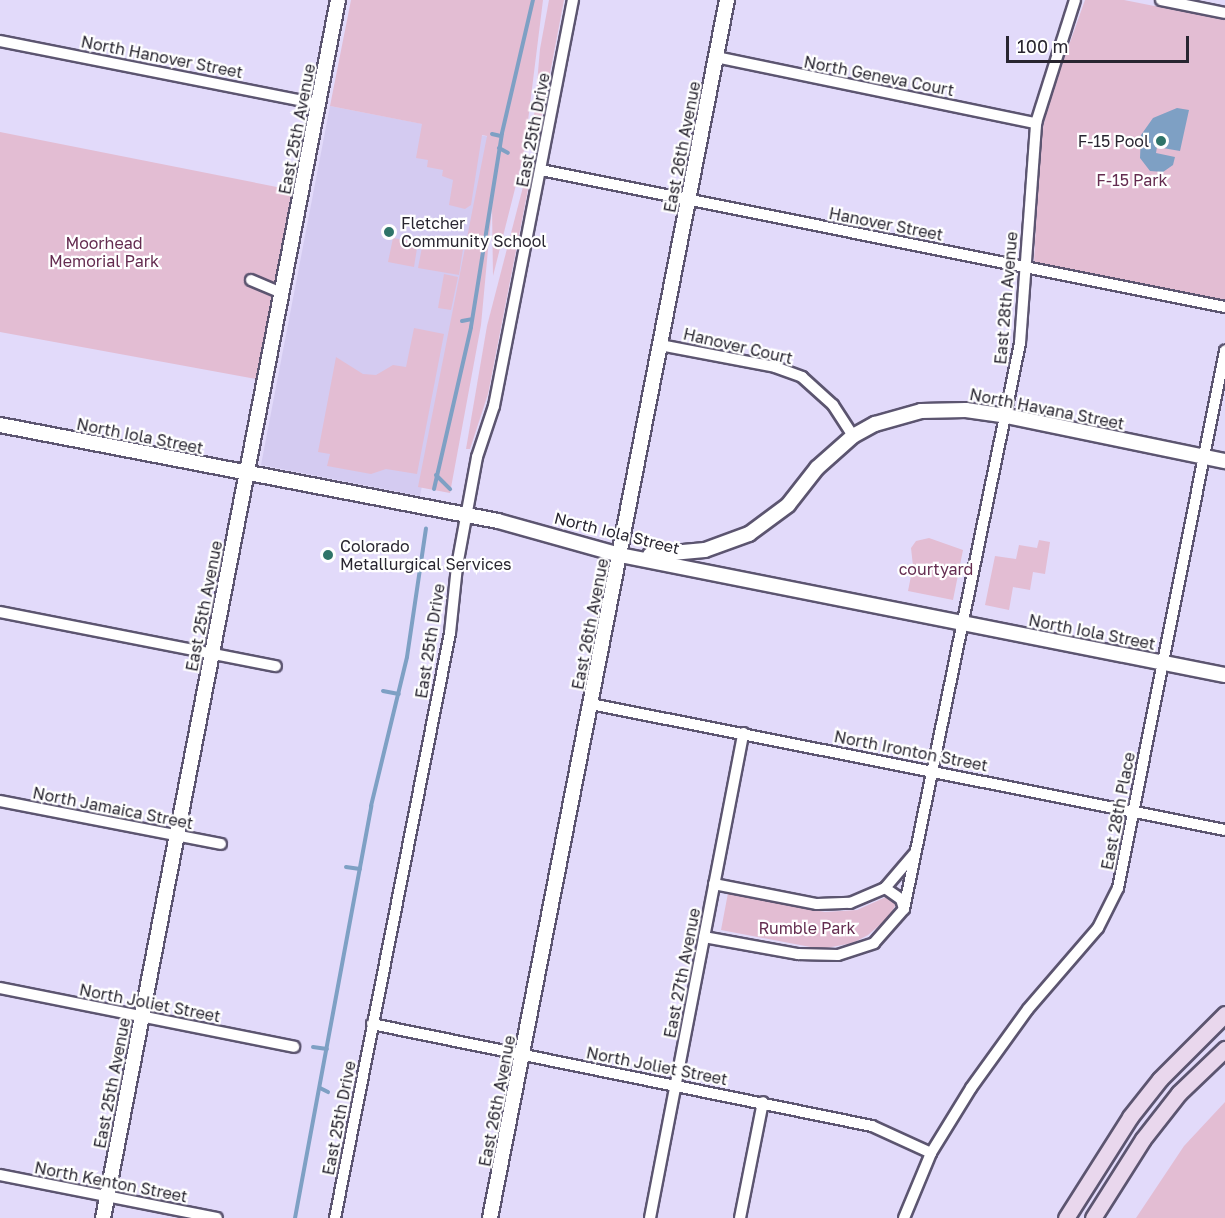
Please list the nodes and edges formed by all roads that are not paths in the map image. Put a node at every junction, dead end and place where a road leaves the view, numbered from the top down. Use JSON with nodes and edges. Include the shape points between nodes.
{"nodes":[{"id":1,"x":338,"y":0,"type":"edge"},
{"id":2,"x":573,"y":0,"type":"edge"},
{"id":3,"x":727,"y":0,"type":"edge"},
{"id":4,"x":1075,"y":0,"type":"edge"},
{"id":5,"x":1161,"y":0,"type":"edge"},
{"id":6,"x":1225,"y":13,"type":"edge"},
{"id":7,"x":0,"y":41,"type":"edge"},
{"id":8,"x":716,"y":57,"type":"junction"},
{"id":9,"x":318,"y":104,"type":"junction"},
{"id":10,"x":1036,"y":123,"type":"junction"},
{"id":11,"x":541,"y":170,"type":"junction"},
{"id":12,"x":688,"y":200,"type":"junction"},
{"id":13,"x":1026,"y":268,"type":"junction"},
{"id":14,"x":251,"y":280,"type":"dead end"},
{"id":15,"x":282,"y":293,"type":"junction"},
{"id":16,"x":1225,"y":307,"type":"edge"},
{"id":17,"x":660,"y":345,"type":"junction"},
{"id":18,"x":1225,"y":351,"type":"edge"},
{"id":19,"x":1007,"y":416,"type":"junction"},
{"id":20,"x":0,"y":425,"type":"edge"},
{"id":21,"x":854,"y":436,"type":"junction"},
{"id":22,"x":1204,"y":457,"type":"junction"},
{"id":23,"x":1225,"y":461,"type":"edge"},
{"id":24,"x":247,"y":473,"type":"junction"},
{"id":25,"x":466,"y":515,"type":"junction"},
{"id":26,"x":621,"y":555,"type":"junction"},
{"id":27,"x":0,"y":612,"type":"edge"},
{"id":28,"x":964,"y":623,"type":"junction"},
{"id":29,"x":212,"y":653,"type":"junction"},
{"id":30,"x":1163,"y":663,"type":"junction"},
{"id":31,"x":276,"y":666,"type":"dead end"},
{"id":32,"x":1225,"y":675,"type":"edge"},
{"id":33,"x":591,"y":704,"type":"junction"},
{"id":34,"x":743,"y":733,"type":"junction"},
{"id":35,"x":935,"y":770,"type":"junction"},
{"id":36,"x":0,"y":801,"type":"edge"},
{"id":37,"x":1133,"y":811,"type":"junction"},
{"id":38,"x":1225,"y":830,"type":"edge"},
{"id":39,"x":177,"y":836,"type":"junction"},
{"id":40,"x":221,"y":844,"type":"dead end"},
{"id":41,"x":919,"y":848,"type":"junction"},
{"id":42,"x":714,"y":884,"type":"junction"},
{"id":43,"x":885,"y":888,"type":"junction"},
{"id":44,"x":904,"y":909,"type":"junction"},
{"id":45,"x":704,"y":936,"type":"junction"},
{"id":46,"x":0,"y":988,"type":"edge"},
{"id":47,"x":1225,"y":1014,"type":"edge"},
{"id":48,"x":142,"y":1016,"type":"junction"},
{"id":49,"x":372,"y":1024,"type":"junction"},
{"id":50,"x":294,"y":1047,"type":"dead end"},
{"id":51,"x":1225,"y":1049,"type":"edge"},
{"id":52,"x":523,"y":1054,"type":"junction"},
{"id":53,"x":676,"y":1085,"type":"junction"},
{"id":54,"x":763,"y":1102,"type":"junction"},
{"id":55,"x":932,"y":1153,"type":"junction"},
{"id":56,"x":0,"y":1175,"type":"edge"},
{"id":57,"x":107,"y":1196,"type":"junction"},
{"id":58,"x":103,"y":1218,"type":"edge"},
{"id":59,"x":217,"y":1218,"type":"edge"},
{"id":60,"x":336,"y":1218,"type":"edge"},
{"id":61,"x":490,"y":1218,"type":"edge"},
{"id":62,"x":650,"y":1218,"type":"edge"},
{"id":63,"x":740,"y":1218,"type":"edge"},
{"id":64,"x":904,"y":1218,"type":"edge"},
{"id":65,"x":1066,"y":1218,"type":"edge"},
{"id":66,"x":1093,"y":1218,"type":"edge"}],
"edges":[{"from":1,"to":9,"type":"street","name":"East 25th Avenue"},
{"from":2,"to":11,"type":"street","name":"East 25th Drive"},
{"from":3,"to":8,"type":"street","name":"East 26th Avenue"},
{"from":4,"to":10,"type":"street","name":"East 28th Avenue"},
{"from":5,"to":6,"type":"street"},
{"from":7,"to":9,"type":"street","name":"North Hanover Street"},
{"from":8,"to":10,"type":"street","name":"North Geneva Court"},
{"from":8,"to":12,"type":"street","name":"East 26th Avenue"},
{"from":9,"to":15,"type":"street","name":"East 25th Avenue"},
{"from":10,"to":13,"type":"street","name":"East 28th Avenue"},
{"from":11,"to":12,"type":"street","name":"Hanover Street"},
{"from":11,"to":25,"type":"street","name":"East 25th Drive","via":[[494,406],[477,457]]},
{"from":12,"to":13,"type":"street","name":"Hanover Street"},
{"from":12,"to":17,"type":"street","name":"East 26th Avenue"},
{"from":13,"to":16,"type":"street","name":"Hanover Street"},
{"from":13,"to":19,"type":"street","name":"East 28th Avenue","via":[[1020,343]]},
{"from":14,"to":15,"type":"street"},
{"from":15,"to":24,"type":"street","name":"East 25th Avenue"},
{"from":17,"to":21,"type":"street","name":"Hanover Court","via":[[775,367],[802,377],[833,405]]},
{"from":17,"to":26,"type":"street","name":"East 26th Avenue"},
{"from":18,"to":22,"type":"street","name":"East 28th Place"},
{"from":19,"to":21,"type":"street","name":"North Havana Street","via":[[966,410],[921,411]]},
{"from":19,"to":22,"type":"street","name":"North Havana Street"},
{"from":19,"to":28,"type":"street","name":"East 28th Avenue"},
{"from":20,"to":24,"type":"street","name":"North Iola Street"},
{"from":21,"to":26,"type":"street","name":"North Havana Street","via":[[817,468],[788,505],[749,534],[705,550]]},
{"from":22,"to":23,"type":"street","name":"North Havana Street"},
{"from":22,"to":30,"type":"street","name":"East 28th Place"},
{"from":24,"to":25,"type":"street","name":"North Iola Street"},
{"from":24,"to":29,"type":"street","name":"East 25th Avenue"},
{"from":25,"to":26,"type":"street","name":"North Iola Street","via":[[545,532]]},
{"from":25,"to":49,"type":"street","name":"East 25th Drive","via":[[450,633]]},
{"from":26,"to":28,"type":"street","name":"North Iola Street"},
{"from":26,"to":33,"type":"street","name":"East 26th Avenue"},
{"from":27,"to":29,"type":"street"},
{"from":28,"to":30,"type":"street","name":"North Iola Street"},
{"from":28,"to":35,"type":"street","name":"East 28th Avenue"},
{"from":29,"to":31,"type":"street"},
{"from":29,"to":39,"type":"street","name":"East 25th Avenue"},
{"from":30,"to":32,"type":"street","name":"North Iola Street"},
{"from":30,"to":37,"type":"street","name":"East 28th Place"},
{"from":33,"to":34,"type":"street","name":"North Ironton Street"},
{"from":33,"to":52,"type":"street","name":"East 26th Avenue"},
{"from":34,"to":35,"type":"street","name":"North Ironton Street"},
{"from":34,"to":42,"type":"street","name":"East 27th Avenue"},
{"from":35,"to":37,"type":"street","name":"North Ironton Street"},
{"from":35,"to":41,"type":"street","name":"East 28th Avenue"},
{"from":36,"to":39,"type":"street","name":"North Jamaica Street"},
{"from":37,"to":38,"type":"street","name":"North Ironton Street"},
{"from":37,"to":55,"type":"street","name":"East 28th Place","via":[[1118,888],[1098,928],[1028,1009],[971,1088]]},
{"from":39,"to":40,"type":"street","name":"North Jamaica Street"},
{"from":39,"to":48,"type":"street","name":"East 25th Avenue"},
{"from":41,"to":43,"type":"street","name":"East 28th Avenue"},
{"from":41,"to":44,"type":"street","name":"East 28th Avenue"},
{"from":42,"to":43,"type":"street","via":[[834,905],[868,898]]},
{"from":42,"to":45,"type":"street","name":"East 27th Avenue"},
{"from":43,"to":44,"type":"street","via":[[901,899]]},
{"from":44,"to":45,"type":"street","via":[[874,943],[838,955],[798,954]]},
{"from":45,"to":53,"type":"street","name":"East 27th Avenue"},
{"from":46,"to":48,"type":"street","name":"North Joliet Street"},
{"from":47,"to":65,"type":"main road","via":[[1137,1107]]},
{"from":48,"to":50,"type":"street","name":"North Joliet Street"},
{"from":48,"to":57,"type":"street","name":"East 25th Avenue"},
{"from":49,"to":52,"type":"street","name":"North Joliet Street"},
{"from":49,"to":60,"type":"street","name":"East 25th Drive"},
{"from":51,"to":66,"type":"main road","via":[[1179,1093],[1143,1139]]},
{"from":52,"to":53,"type":"street","name":"North Joliet Street"},
{"from":52,"to":61,"type":"street","name":"East 26th Avenue"},
{"from":53,"to":54,"type":"street","name":"North Joliet Street"},
{"from":53,"to":62,"type":"street","name":"East 27th Avenue"},
{"from":54,"to":55,"type":"street","name":"North Joliet Street","via":[[872,1126]]},
{"from":54,"to":63,"type":"street"},
{"from":55,"to":64,"type":"street","name":"East 28th Place"},
{"from":56,"to":57,"type":"street","name":"North Kenton Street"},
{"from":57,"to":58,"type":"street","name":"East 25th Avenue"},
{"from":57,"to":59,"type":"street","name":"North Kenton Street"}]}
